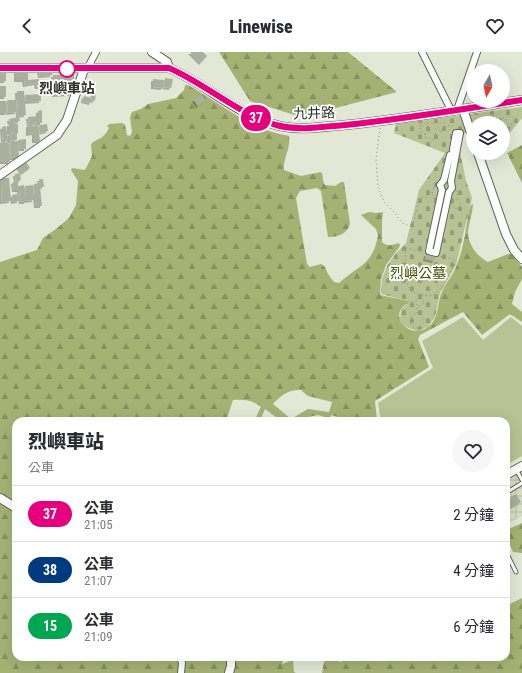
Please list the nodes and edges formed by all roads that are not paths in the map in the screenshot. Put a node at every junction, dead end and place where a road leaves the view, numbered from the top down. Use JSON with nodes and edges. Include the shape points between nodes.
{"nodes":[{"id":1,"x":96,"y":52,"type":"edge"},
{"id":2,"x":152,"y":52,"type":"edge"},
{"id":3,"x":422,"y":52,"type":"edge"},
{"id":4,"x":478,"y":52,"type":"edge"},
{"id":5,"x":0,"y":68,"type":"edge"},
{"id":6,"x":169,"y":68,"type":"junction"},
{"id":7,"x":85,"y":69,"type":"junction"},
{"id":8,"x":522,"y":100,"type":"edge"},
{"id":9,"x":457,"y":110,"type":"junction"},
{"id":10,"x":466,"y":126,"type":"edge"},
{"id":11,"x":480,"y":160,"type":"edge"},
{"id":12,"x":0,"y":175,"type":"edge"},
{"id":13,"x":452,"y":188,"type":"joint"},
{"id":14,"x":522,"y":259,"type":"edge"},
{"id":15,"x":519,"y":468,"type":"edge"},
{"id":16,"x":510,"y":473,"type":"edge"},
{"id":17,"x":522,"y":480,"type":"edge"},
{"id":18,"x":522,"y":483,"type":"edge"},
{"id":19,"x":510,"y":490,"type":"edge"},
{"id":20,"x":0,"y":498,"type":"edge"},
{"id":21,"x":12,"y":506,"type":"edge"},
{"id":22,"x":510,"y":560,"type":"edge"},
{"id":23,"x":516,"y":572,"type":"dead end"},
{"id":24,"x":181,"y":661,"type":"edge"},
{"id":25,"x":231,"y":661,"type":"edge"},
{"id":26,"x":181,"y":673,"type":"edge"},
{"id":27,"x":230,"y":673,"type":"edge"}],
"edges":[{"from":1,"to":7,"type":"street"},
{"from":2,"to":6,"type":"main road","via":[[167,62]]},
{"from":3,"to":9,"type":"street"},
{"from":4,"to":9,"type":"street"},
{"from":5,"to":7,"type":"main road","name":"九井路"},
{"from":6,"to":7,"type":"main road","name":"九井路"},
{"from":6,"to":9,"type":"main road","name":"九井路","via":[[185,75],[248,115],[293,128],[380,122]]},
{"from":7,"to":12,"type":"main road","via":[[67,120],[57,135]]},
{"from":8,"to":9,"type":"main road","name":"九井路"},
{"from":9,"to":10,"type":"main road"},
{"from":11,"to":14,"type":"main road","via":[[506,234]]},
{"from":13,"to":13,"type":"street","via":[[436,253],[429,252],[442,190],[440,185],[454,149],[456,133],[460,133]]},
{"from":15,"to":16,"type":"main road"},
{"from":15,"to":17,"type":"lane"},
{"from":18,"to":19,"type":"lane"},
{"from":20,"to":21,"type":"main road"},
{"from":22,"to":23,"type":"lane"},
{"from":24,"to":26,"type":"street"},
{"from":25,"to":27,"type":"main road"}]}
